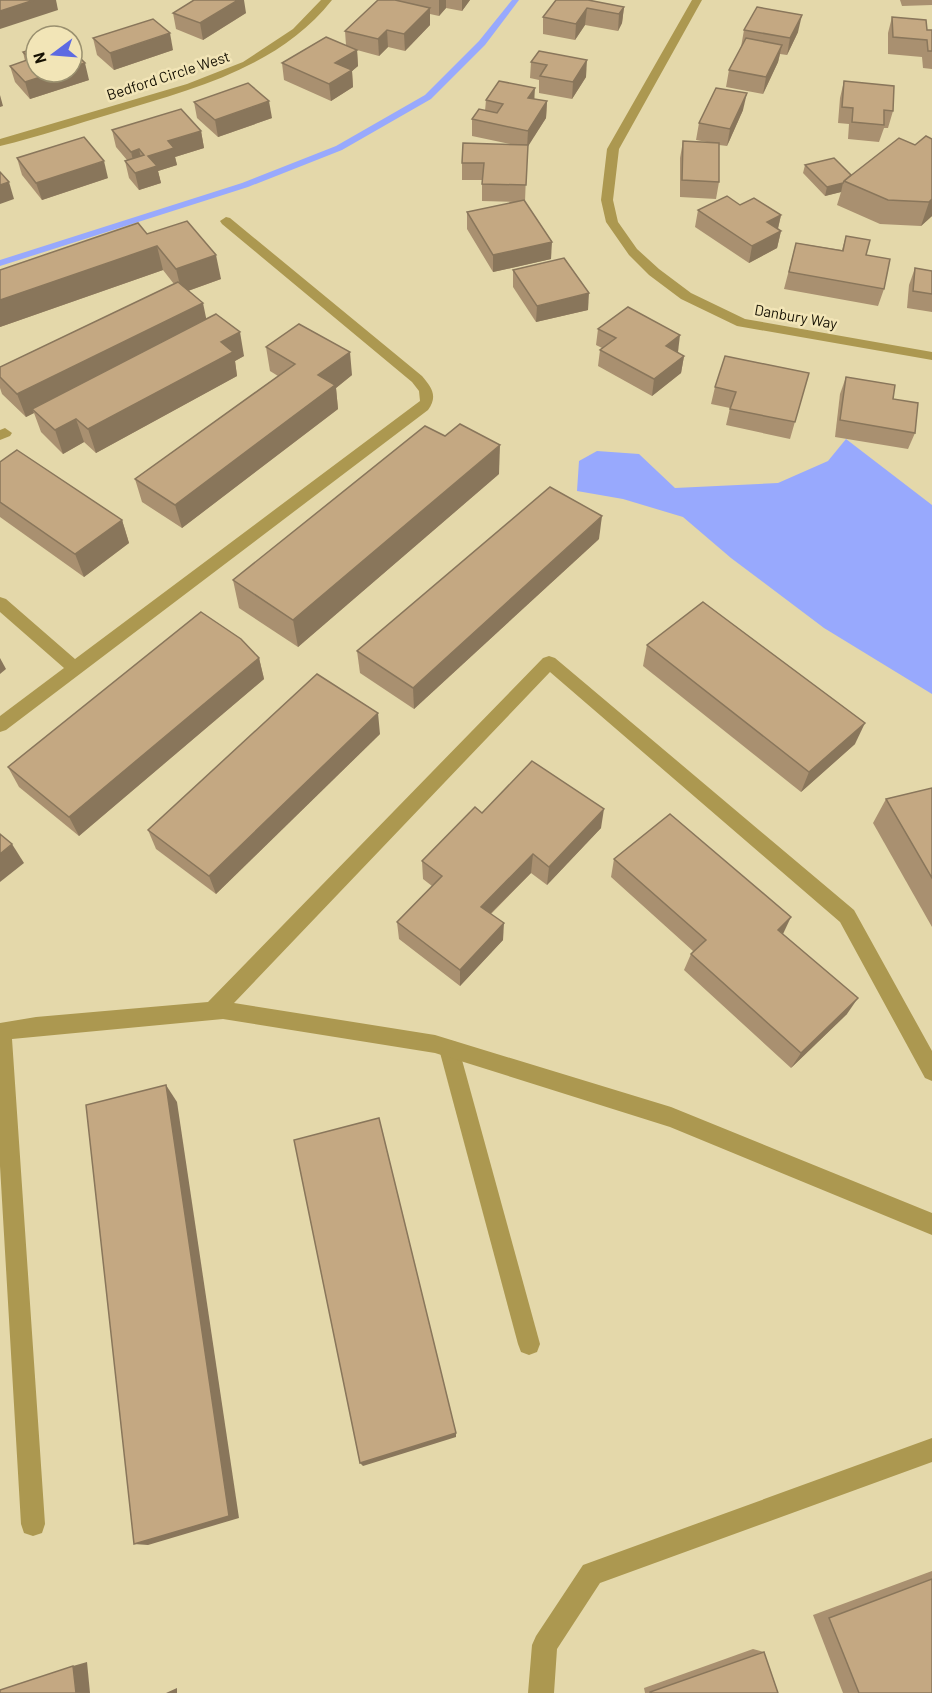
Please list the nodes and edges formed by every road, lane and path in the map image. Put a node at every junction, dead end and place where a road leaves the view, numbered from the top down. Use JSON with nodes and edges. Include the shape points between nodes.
{"nodes":[{"id":1,"x":327,"y":0,"type":"edge"},
{"id":2,"x":697,"y":0,"type":"edge"},
{"id":3,"x":0,"y":143,"type":"edge"},
{"id":4,"x":225,"y":221,"type":"dead end"},
{"id":5,"x":932,"y":356,"type":"edge"},
{"id":6,"x":0,"y":603,"type":"edge"},
{"id":7,"x":75,"y":668,"type":"junction"},
{"id":8,"x":0,"y":725,"type":"edge"},
{"id":9,"x":213,"y":1011,"type":"junction"},
{"id":10,"x":1,"y":1032,"type":"edge"},
{"id":11,"x":449,"y":1049,"type":"junction"},
{"id":12,"x":932,"y":1071,"type":"edge"},
{"id":13,"x":932,"y":1224,"type":"edge"},
{"id":14,"x":529,"y":1344,"type":"dead end"},
{"id":15,"x":932,"y":1450,"type":"edge"},
{"id":16,"x":33,"y":1524,"type":"dead end"},
{"id":17,"x":541,"y":1693,"type":"edge"}],
"edges":[{"from":1,"to":3,"type":"street","name":"Bedford Circle West","via":[[297,31],[247,64],[191,86]]},
{"from":2,"to":5,"type":"street","name":"Danbury Way","via":[[613,149],[607,200],[612,222],[633,252],[654,272],[686,296],[742,323]]},
{"from":4,"to":7,"type":"street","via":[[417,379],[426,390],[427,401]]},
{"from":6,"to":7,"type":"street"},
{"from":7,"to":8,"type":"street"},
{"from":9,"to":10,"type":"street"},
{"from":9,"to":11,"type":"street"},
{"from":9,"to":12,"type":"street","via":[[549,662],[847,916]]},
{"from":10,"to":16,"type":"street"},
{"from":11,"to":13,"type":"street","via":[[671,1117]]},
{"from":11,"to":14,"type":"street"},
{"from":15,"to":17,"type":"street","via":[[592,1574],[545,1645]]}]}
